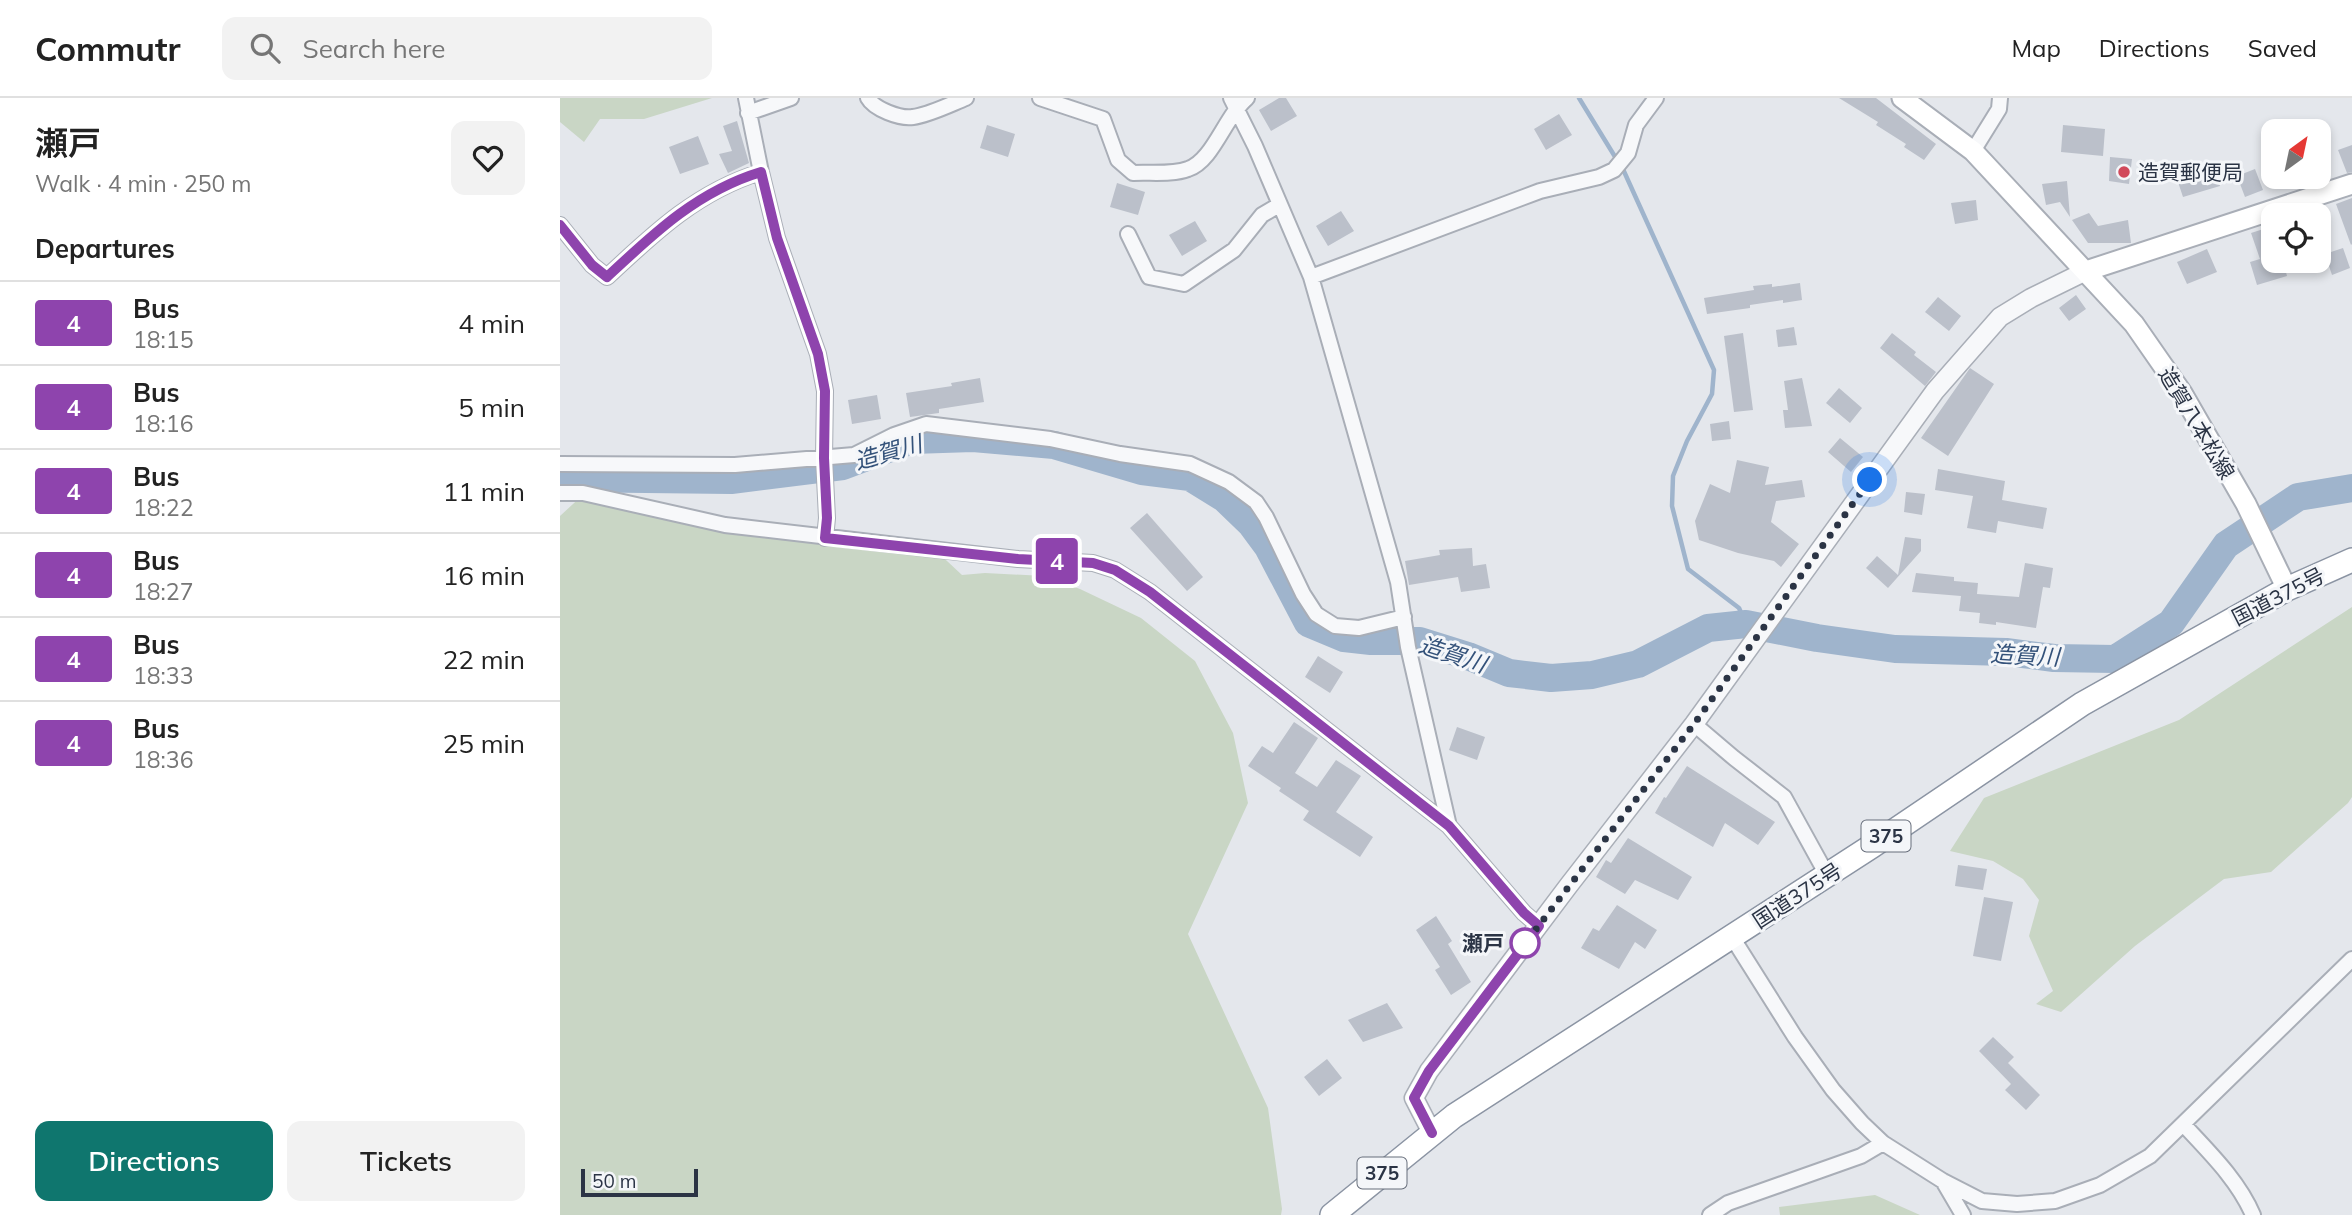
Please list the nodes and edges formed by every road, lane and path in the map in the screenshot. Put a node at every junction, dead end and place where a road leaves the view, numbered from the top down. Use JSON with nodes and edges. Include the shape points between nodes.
{"nodes":[{"id":1,"x":791,"y":98,"type":"edge"},
{"id":2,"x":868,"y":98,"type":"edge"},
{"id":3,"x":966,"y":98,"type":"edge"},
{"id":4,"x":1040,"y":98,"type":"edge"},
{"id":5,"x":1656,"y":98,"type":"edge"},
{"id":6,"x":1902,"y":98,"type":"edge"},
{"id":7,"x":2000,"y":98,"type":"edge"},
{"id":8,"x":1238,"y":101,"type":"edge"},
{"id":9,"x":747,"y":105,"type":"edge"},
{"id":10,"x":1973,"y":151,"type":"junction"},
{"id":11,"x":761,"y":172,"type":"junction"},
{"id":12,"x":2352,"y":184,"type":"edge"},
{"id":13,"x":1279,"y":205,"type":"junction"},
{"id":14,"x":560,"y":225,"type":"edge"},
{"id":15,"x":1128,"y":234,"type":"dead end"},
{"id":16,"x":2086,"y":271,"type":"junction"},
{"id":17,"x":1311,"y":277,"type":"junction"},
{"id":18,"x":560,"y":464,"type":"edge"},
{"id":19,"x":825,"y":467,"type":"junction"},
{"id":20,"x":560,"y":494,"type":"edge"},
{"id":21,"x":825,"y":538,"type":"junction"},
{"id":22,"x":2352,"y":560,"type":"edge"},
{"id":23,"x":2287,"y":589,"type":"junction"},
{"id":24,"x":1405,"y":623,"type":"junction"},
{"id":25,"x":1694,"y":724,"type":"junction"},
{"id":26,"x":1449,"y":826,"type":"junction"},
{"id":27,"x":1828,"y":875,"type":"junction"},
{"id":28,"x":1539,"y":926,"type":"junction"},
{"id":29,"x":1732,"y":937,"type":"junction"},
{"id":30,"x":2352,"y":959,"type":"edge"},
{"id":31,"x":2183,"y":1124,"type":"junction"},
{"id":32,"x":1432,"y":1133,"type":"junction"},
{"id":33,"x":1883,"y":1143,"type":"junction"},
{"id":34,"x":1943,"y":1181,"type":"junction"},
{"id":35,"x":1332,"y":1215,"type":"edge"},
{"id":36,"x":1710,"y":1215,"type":"edge"},
{"id":37,"x":1963,"y":1215,"type":"edge"},
{"id":38,"x":2253,"y":1215,"type":"edge"}],
"edges":[{"from":1,"to":9,"type":"street"},
{"from":2,"to":3,"type":"street","via":[[887,112],[912,118]]},
{"from":4,"to":8,"type":"street","via":[[1103,119],[1118,160],[1133,173],[1185,171],[1200,164]]},
{"from":5,"to":17,"type":"street","via":[[1636,125],[1628,153],[1614,170],[1540,191]]},
{"from":6,"to":10,"type":"main road","name":"造賀八本松線"},
{"from":7,"to":10,"type":"street","via":[[1999,109]]},
{"from":8,"to":13,"type":"street"},
{"from":9,"to":11,"type":"street"},
{"from":10,"to":16,"type":"main road","name":"造賀八本松線"},
{"from":11,"to":14,"type":"street","via":[[738,179],[687,207],[607,277]]},
{"from":11,"to":19,"type":"street","via":[[777,238],[818,354],[825,391]]},
{"from":12,"to":16,"type":"main road"},
{"from":13,"to":15,"type":"street","via":[[1262,215],[1234,250],[1184,284],[1149,278]]},
{"from":13,"to":17,"type":"street"},
{"from":16,"to":23,"type":"main road","name":"造賀八本松線","via":[[2134,324],[2182,393],[2246,504]]},
{"from":16,"to":25,"type":"street","via":[[2000,317],[1935,391]]},
{"from":17,"to":24,"type":"street","via":[[1398,582]]},
{"from":18,"to":19,"type":"street"},
{"from":19,"to":21,"type":"street"},
{"from":19,"to":24,"type":"street","via":[[926,424],[1050,439],[1190,464],[1229,482],[1256,502],[1316,614],[1335,626]]},
{"from":20,"to":21,"type":"street","via":[[583,493],[725,525]]},
{"from":21,"to":26,"type":"street","via":[[1093,563],[1115,570],[1150,592]]},
{"from":22,"to":23,"type":"highway","name":"国道375号","number":"375"},
{"from":23,"to":27,"type":"highway","name":"国道375号","number":"375","via":[[2082,704]]},
{"from":24,"to":26,"type":"street"},
{"from":25,"to":27,"type":"street","via":[[1784,797]]},
{"from":25,"to":28,"type":"street"},
{"from":26,"to":28,"type":"street"},
{"from":27,"to":29,"type":"highway","name":"国道375号","number":"375"},
{"from":28,"to":32,"type":"street","via":[[1429,1071],[1414,1098]]},
{"from":29,"to":32,"type":"highway","name":"国道375号","number":"375"},
{"from":29,"to":33,"type":"street","via":[[1833,1090]]},
{"from":30,"to":31,"type":"street"},
{"from":31,"to":34,"type":"street","via":[[2150,1156],[2100,1185],[2055,1201],[2017,1205],[1982,1201]]},
{"from":31,"to":38,"type":"street","via":[[2218,1161]]},
{"from":32,"to":35,"type":"highway","name":"国道375号","number":"375"},
{"from":33,"to":34,"type":"street"},
{"from":33,"to":36,"type":"street","via":[[1861,1156],[1728,1203]]},
{"from":34,"to":37,"type":"street"}]}
